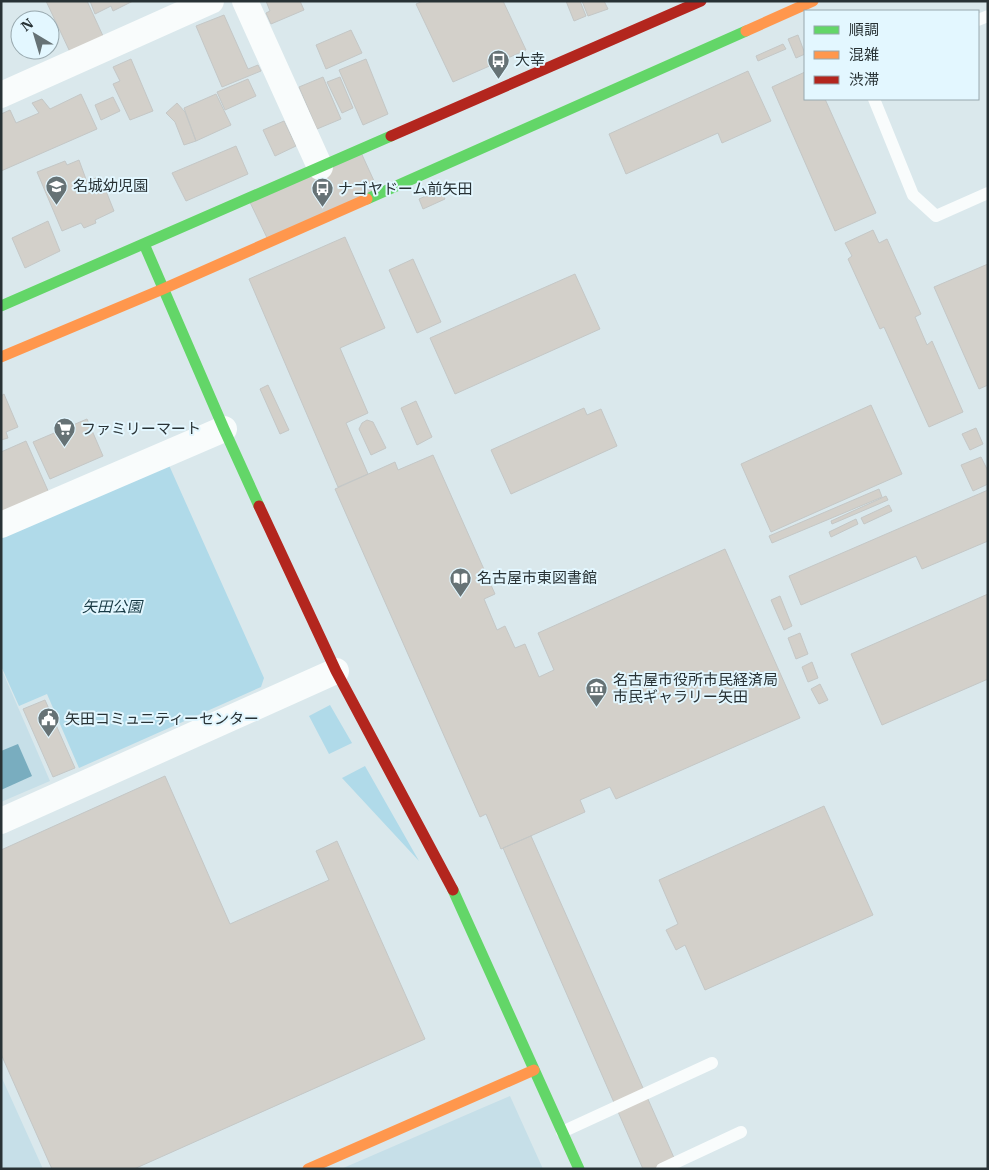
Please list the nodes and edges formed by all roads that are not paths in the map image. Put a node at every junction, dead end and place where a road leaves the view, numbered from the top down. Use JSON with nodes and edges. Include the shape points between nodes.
{"nodes":[{"id":1,"x":211,"y":1,"type":"edge"},
{"id":2,"x":245,"y":1,"type":"edge"},
{"id":3,"x":701,"y":1,"type":"edge"},
{"id":4,"x":802,"y":8,"type":"edge"},
{"id":5,"x":1,"y":95,"type":"edge"},
{"id":6,"x":874,"y":100,"type":"edge"},
{"id":7,"x":320,"y":167,"type":"junction"},
{"id":8,"x":988,"y":194,"type":"edge"},
{"id":9,"x":144,"y":244,"type":"junction"},
{"id":10,"x":163,"y":288,"type":"junction"},
{"id":11,"x":1,"y":306,"type":"edge"},
{"id":12,"x":1,"y":357,"type":"edge"},
{"id":13,"x":224,"y":429,"type":"junction"},
{"id":14,"x":1,"y":525,"type":"edge"},
{"id":15,"x":336,"y":671,"type":"junction"},
{"id":16,"x":1,"y":821,"type":"edge"},
{"id":17,"x":712,"y":1063,"type":"dead end"},
{"id":18,"x":534,"y":1070,"type":"junction"},
{"id":19,"x":562,"y":1132,"type":"junction"},
{"id":20,"x":742,"y":1132,"type":"dead end"},
{"id":21,"x":308,"y":1169,"type":"edge"},
{"id":22,"x":579,"y":1169,"type":"edge"},
{"id":23,"x":662,"y":1169,"type":"edge"}],
"edges":[{"from":1,"to":5,"type":"street"},
{"from":2,"to":7,"type":"street"},
{"from":3,"to":7,"type":"street"},
{"from":4,"to":10,"type":"street"},
{"from":6,"to":8,"type":"lane","via":[[913,195],[936,216]]},
{"from":7,"to":9,"type":"street"},
{"from":9,"to":10,"type":"street"},
{"from":9,"to":11,"type":"street"},
{"from":10,"to":12,"type":"street"},
{"from":10,"to":13,"type":"street"},
{"from":13,"to":14,"type":"street"},
{"from":13,"to":15,"type":"street"},
{"from":15,"to":16,"type":"street"},
{"from":15,"to":18,"type":"street","via":[[456,895]]},
{"from":17,"to":19,"type":"lane"},
{"from":18,"to":19,"type":"street"},
{"from":18,"to":21,"type":"street"},
{"from":19,"to":22,"type":"street"},
{"from":20,"to":23,"type":"lane"}]}
